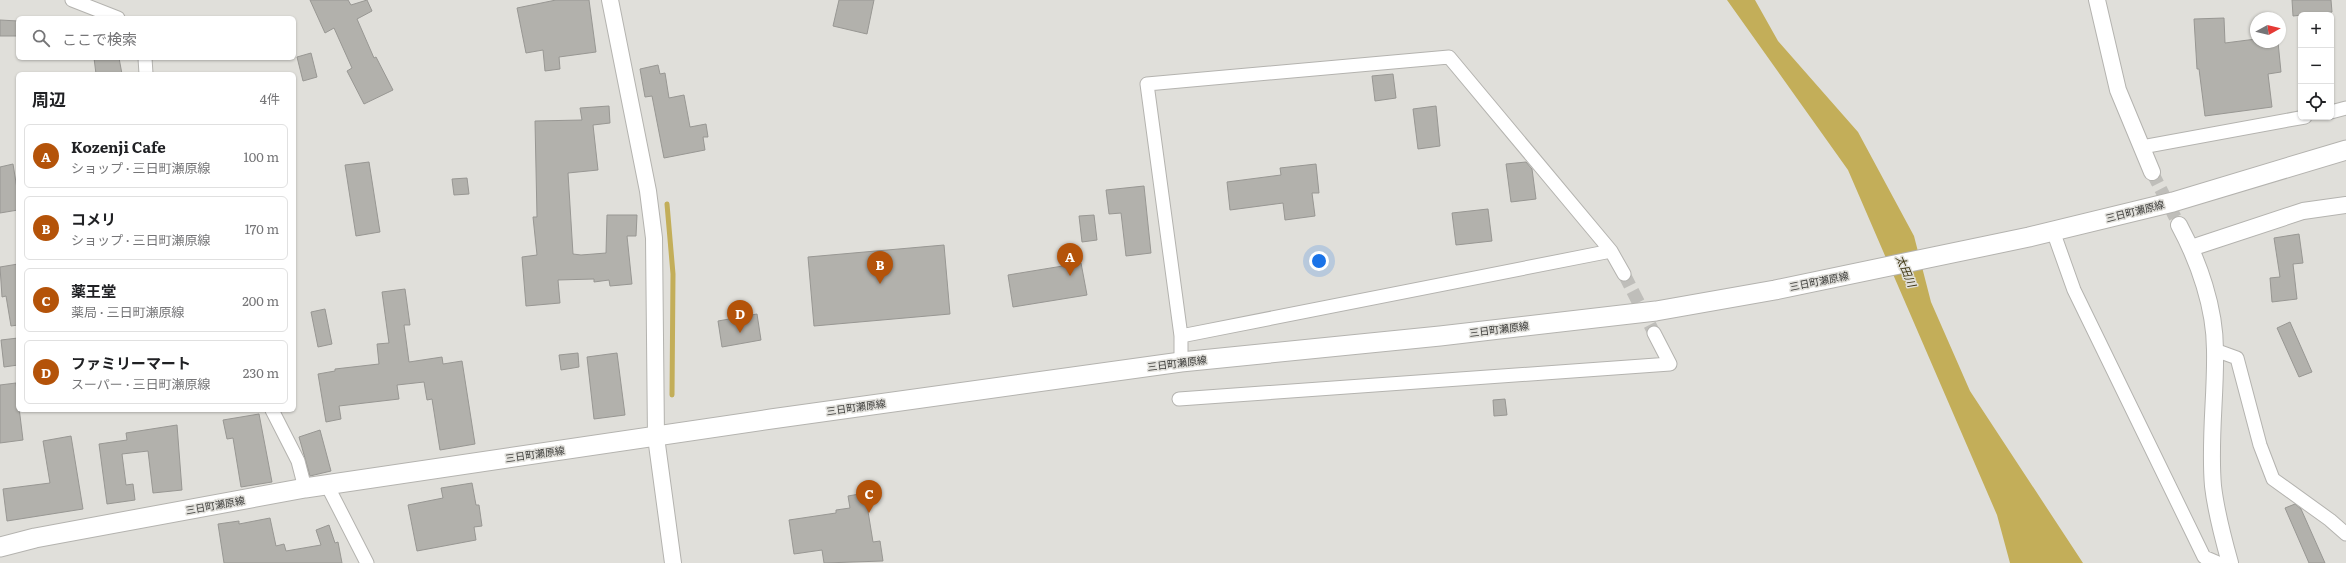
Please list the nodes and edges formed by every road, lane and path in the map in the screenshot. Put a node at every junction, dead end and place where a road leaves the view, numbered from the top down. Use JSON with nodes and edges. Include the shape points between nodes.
{"nodes":[{"id":1,"x":72,"y":0,"type":"edge"},
{"id":2,"x":610,"y":0,"type":"edge"},
{"id":3,"x":2096,"y":0,"type":"edge"},
{"id":4,"x":113,"y":16,"type":"edge"},
{"id":5,"x":145,"y":60,"type":"edge"},
{"id":6,"x":146,"y":72,"type":"edge"},
{"id":7,"x":2346,"y":108,"type":"edge"},
{"id":8,"x":2334,"y":111,"type":"edge"},
{"id":9,"x":2298,"y":118,"type":"edge"},
{"id":10,"x":2142,"y":147,"type":"junction"},
{"id":11,"x":2346,"y":150,"type":"edge"},
{"id":12,"x":2152,"y":172,"type":"tunnel mouth"},
{"id":13,"x":2346,"y":205,"type":"edge"},
{"id":14,"x":2180,"y":225,"type":"tunnel mouth"},
{"id":15,"x":2053,"y":231,"type":"junction"},
{"id":16,"x":2191,"y":248,"type":"junction"},
{"id":17,"x":1611,"y":251,"type":"junction"},
{"id":18,"x":1624,"y":274,"type":"tunnel mouth"},
{"id":19,"x":1654,"y":334,"type":"tunnel mouth"},
{"id":20,"x":1181,"y":336,"type":"junction"},
{"id":21,"x":2215,"y":350,"type":"junction"},
{"id":22,"x":1181,"y":362,"type":"junction"},
{"id":23,"x":1179,"y":399,"type":"dead end"},
{"id":24,"x":273,"y":412,"type":"edge"},
{"id":25,"x":656,"y":437,"type":"junction"},
{"id":26,"x":327,"y":485,"type":"junction"},
{"id":27,"x":305,"y":488,"type":"junction"},
{"id":28,"x":2346,"y":534,"type":"edge"},
{"id":29,"x":0,"y":547,"type":"edge"},
{"id":30,"x":367,"y":563,"type":"edge"},
{"id":31,"x":673,"y":563,"type":"edge"},
{"id":32,"x":2218,"y":563,"type":"edge"},
{"id":33,"x":2230,"y":563,"type":"edge"}],
"edges":[{"from":1,"to":4,"type":"street"},
{"from":2,"to":25,"type":"street","via":[[648,191],[654,238]]},
{"from":3,"to":10,"type":"street","via":[[2118,90]]},
{"from":5,"to":6,"type":"street"},
{"from":7,"to":8,"type":"street"},
{"from":9,"to":10,"type":"street"},
{"from":10,"to":12,"type":"street"},
{"from":11,"to":15,"type":"main road","name":"三日町瀬原線","via":[[2233,185]]},
{"from":13,"to":16,"type":"street","via":[[2303,211]]},
{"from":14,"to":16,"type":"street"},
{"from":15,"to":22,"type":"main road","name":"三日町瀬原線","via":[[1774,290],[1648,312]]},
{"from":15,"to":32,"type":"street","via":[[2074,290],[2204,557]]},
{"from":16,"to":21,"type":"street","via":[[2213,319]]},
{"from":17,"to":18,"type":"street"},
{"from":17,"to":20,"type":"street"},
{"from":17,"to":20,"type":"street","via":[[1449,57],[1147,84]]},
{"from":19,"to":23,"type":"street","via":[[1670,364]]},
{"from":20,"to":22,"type":"street"},
{"from":21,"to":28,"type":"street","via":[[2237,358],[2260,445],[2273,479]]},
{"from":21,"to":33,"type":"street","via":[[2211,444],[2213,486]]},
{"from":22,"to":25,"type":"main road","name":"三日町瀬原線"},
{"from":24,"to":27,"type":"street","via":[[298,461]]},
{"from":25,"to":26,"type":"main road","name":"三日町瀬原線"},
{"from":25,"to":31,"type":"street"},
{"from":26,"to":27,"type":"main road","name":"三日町瀬原線"},
{"from":26,"to":30,"type":"street"},
{"from":27,"to":29,"type":"main road","name":"三日町瀬原線","via":[[35,538]]}]}
